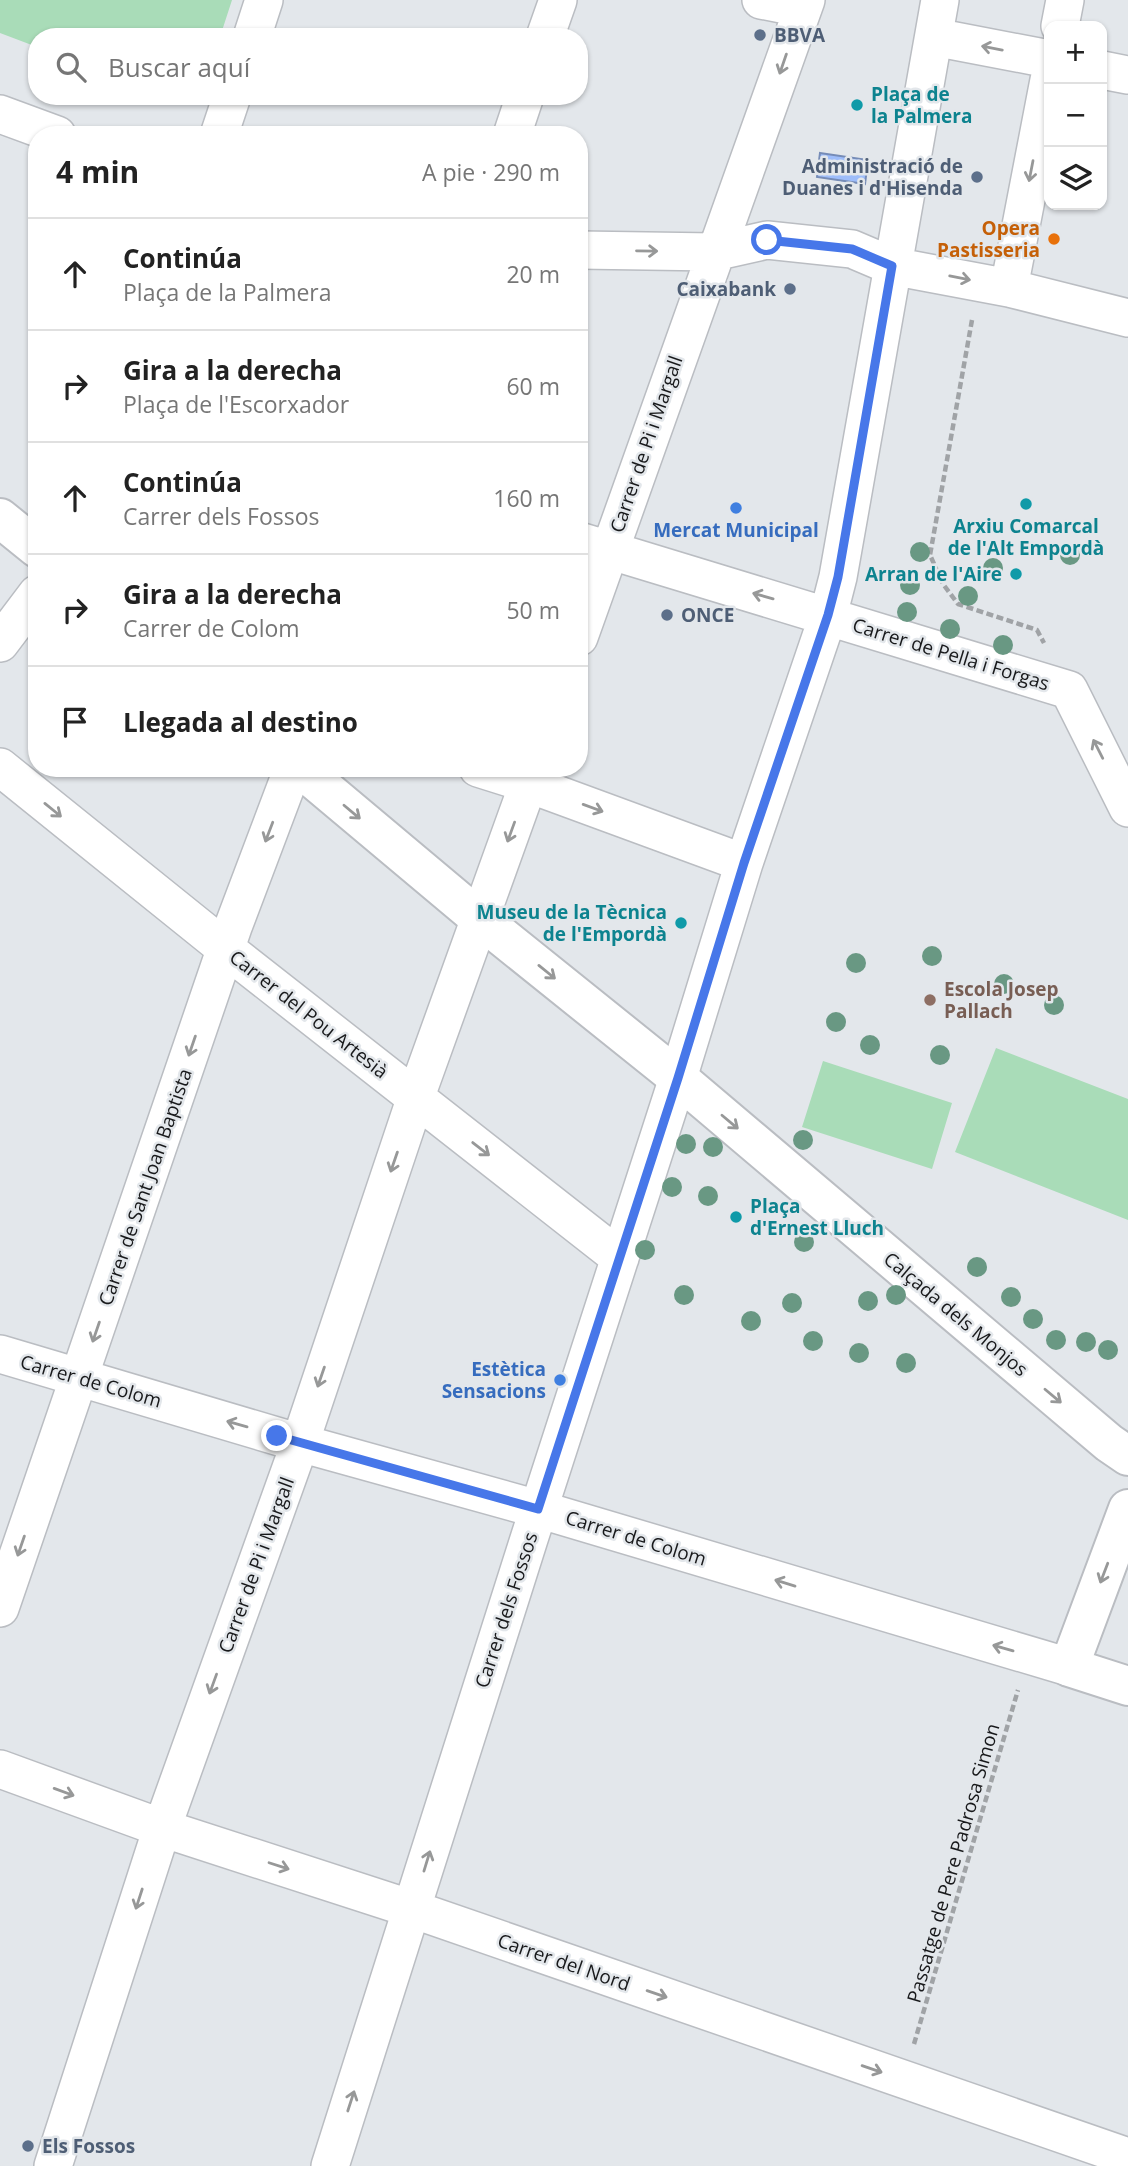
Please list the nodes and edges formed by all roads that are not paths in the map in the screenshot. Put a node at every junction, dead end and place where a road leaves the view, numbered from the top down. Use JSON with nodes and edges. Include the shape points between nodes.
{"nodes":[{"id":1,"x":264,"y":0,"type":"edge"},
{"id":2,"x":558,"y":0,"type":"edge"},
{"id":3,"x":761,"y":0,"type":"edge"},
{"id":4,"x":940,"y":0,"type":"edge"},
{"id":5,"x":1065,"y":0,"type":"edge"},
{"id":6,"x":804,"y":4,"type":"edge"},
{"id":7,"x":1061,"y":21,"type":"edge"},
{"id":8,"x":255,"y":28,"type":"edge"},
{"id":9,"x":548,"y":28,"type":"edge"},
{"id":10,"x":934,"y":37,"type":"junction"},
{"id":11,"x":1044,"y":58,"type":"edge"},
{"id":12,"x":1107,"y":71,"type":"edge"},
{"id":13,"x":1128,"y":75,"type":"edge"},
{"id":14,"x":1048,"y":84,"type":"edge"},
{"id":15,"x":229,"y":105,"type":"edge"},
{"id":16,"x":522,"y":105,"type":"edge"},
{"id":17,"x":0,"y":114,"type":"edge"},
{"id":18,"x":33,"y":126,"type":"edge"},
{"id":19,"x":222,"y":126,"type":"edge"},
{"id":20,"x":515,"y":126,"type":"edge"},
{"id":21,"x":588,"y":250,"type":"edge"},
{"id":22,"x":714,"y":252,"type":"junction"},
{"id":23,"x":892,"y":266,"type":"junction"},
{"id":24,"x":994,"y":285,"type":"junction"},
{"id":25,"x":1128,"y":318,"type":"edge"},
{"id":26,"x":0,"y":518,"type":"edge"},
{"id":27,"x":28,"y":541,"type":"edge"},
{"id":28,"x":594,"y":546,"type":"edge"},
{"id":29,"x":588,"y":582,"type":"edge"},
{"id":30,"x":28,"y":606,"type":"edge"},
{"id":31,"x":828,"y":615,"type":"junction"},
{"id":32,"x":0,"y":643,"type":"edge"},
{"id":33,"x":0,"y":767,"type":"edge"},
{"id":34,"x":290,"y":777,"type":"edge"},
{"id":35,"x":311,"y":777,"type":"edge"},
{"id":36,"x":531,"y":777,"type":"edge"},
{"id":37,"x":533,"y":777,"type":"edge"},
{"id":38,"x":1128,"y":808,"type":"edge"},
{"id":39,"x":744,"y":863,"type":"junction"},
{"id":40,"x":480,"y":919,"type":"junction"},
{"id":41,"x":226,"y":949,"type":"junction"},
{"id":42,"x":678,"y":1078,"type":"junction"},
{"id":43,"x":416,"y":1097,"type":"junction"},
{"id":44,"x":620,"y":1258,"type":"junction"},
{"id":45,"x":0,"y":1354,"type":"edge"},
{"id":46,"x":80,"y":1378,"type":"junction"},
{"id":47,"x":300,"y":1443,"type":"junction"},
{"id":48,"x":1128,"y":1456,"type":"edge"},
{"id":49,"x":538,"y":1509,"type":"junction"},
{"id":50,"x":1128,"y":1509,"type":"edge"},
{"id":51,"x":0,"y":1608,"type":"edge"},
{"id":52,"x":1069,"y":1667,"type":"junction"},
{"id":53,"x":1128,"y":1686,"type":"edge"},
{"id":54,"x":0,"y":1769,"type":"edge"},
{"id":55,"x":162,"y":1828,"type":"junction"},
{"id":56,"x":412,"y":1909,"type":"junction"},
{"id":57,"x":1128,"y":2157,"type":"edge"},
{"id":58,"x":53,"y":2166,"type":"edge"},
{"id":59,"x":330,"y":2166,"type":"edge"}],
"edges":[{"from":1,"to":8,"type":"street"},
{"from":2,"to":9,"type":"street"},
{"from":3,"to":6,"type":"street"},
{"from":4,"to":10,"type":"street"},
{"from":5,"to":7,"type":"street"},
{"from":6,"to":22,"type":"street","one_way":true},
{"from":11,"to":10,"type":"street","one_way":true},
{"from":10,"to":23,"type":"street"},
{"from":12,"to":13,"type":"street"},
{"from":14,"to":24,"type":"street","one_way":true},
{"from":15,"to":19,"type":"street"},
{"from":16,"to":20,"type":"street"},
{"from":17,"to":18,"type":"street"},
{"from":21,"to":22,"type":"street","one_way":true},
{"from":22,"to":23,"type":"street","via":[[767,240],[852,249]]},
{"from":22,"to":28,"type":"street","name":"Carrer de Pi i Margall","via":[[654,422]]},
{"from":23,"to":24,"type":"street","one_way":true},
{"from":23,"to":31,"type":"street","name":"Carrer dels Fossos"},
{"from":24,"to":25,"type":"street"},
{"from":26,"to":27,"type":"street"},
{"from":28,"to":29,"type":"street","name":"Carrer de Pi i Margall"},
{"from":31,"to":28,"type":"street","name":"Carrer de Pella i Forgas","one_way":true},
{"from":30,"to":32,"type":"street"},
{"from":38,"to":31,"type":"street","name":"Carrer de Pella i Forgas","one_way":true,"via":[[1069,690]]},
{"from":31,"to":39,"type":"street","name":"Carrer dels Fossos"},
{"from":33,"to":41,"type":"street","name":"Carrer del Pou Artesià","one_way":true},
{"from":34,"to":41,"type":"street","name":"Carrer de Sant Joan Baptista","one_way":true},
{"from":35,"to":40,"type":"street","name":"Calçada dels Monjos","one_way":true},
{"from":36,"to":40,"type":"street","name":"Carrer de Pi i Margall","one_way":true},
{"from":37,"to":39,"type":"street","one_way":true},
{"from":39,"to":42,"type":"street","name":"Carrer dels Fossos"},
{"from":40,"to":42,"type":"street","name":"Calçada dels Monjos","one_way":true},
{"from":40,"to":43,"type":"street","name":"Carrer de Pi i Margall"},
{"from":41,"to":43,"type":"street","name":"Carrer del Pou Artesià"},
{"from":41,"to":46,"type":"street","name":"Carrer de Sant Joan Baptista","one_way":true},
{"from":42,"to":44,"type":"street","name":"Carrer dels Fossos"},
{"from":42,"to":48,"type":"street","name":"Calçada dels Monjos","one_way":true},
{"from":43,"to":44,"type":"street","name":"Carrer del Pou Artesià","one_way":true},
{"from":43,"to":47,"type":"street","name":"Carrer de Pi i Margall","one_way":true},
{"from":44,"to":49,"type":"street","name":"Carrer dels Fossos"},
{"from":45,"to":46,"type":"street","name":"Carrer de Colom"},
{"from":47,"to":46,"type":"street","name":"Carrer de Colom","one_way":true},
{"from":46,"to":51,"type":"street","name":"Carrer de Sant Joan Baptista","one_way":true},
{"from":47,"to":49,"type":"street","name":"Carrer de Colom"},
{"from":47,"to":55,"type":"street","name":"Carrer de Pi i Margall","one_way":true},
{"from":52,"to":49,"type":"street","name":"Carrer de Colom","one_way":true},
{"from":56,"to":49,"type":"street","name":"Carrer dels Fossos","one_way":true},
{"from":50,"to":52,"type":"street","one_way":true},
{"from":52,"to":53,"type":"street"},
{"from":54,"to":55,"type":"street","name":"Carrer del Nord","one_way":true},
{"from":55,"to":56,"type":"street","name":"Carrer del Nord","one_way":true},
{"from":55,"to":58,"type":"street","name":"Carrer de Pi i Margall","one_way":true},
{"from":56,"to":57,"type":"street","name":"Carrer del Nord","one_way":true},
{"from":59,"to":56,"type":"street","name":"Carrer dels Fossos","one_way":true}]}
